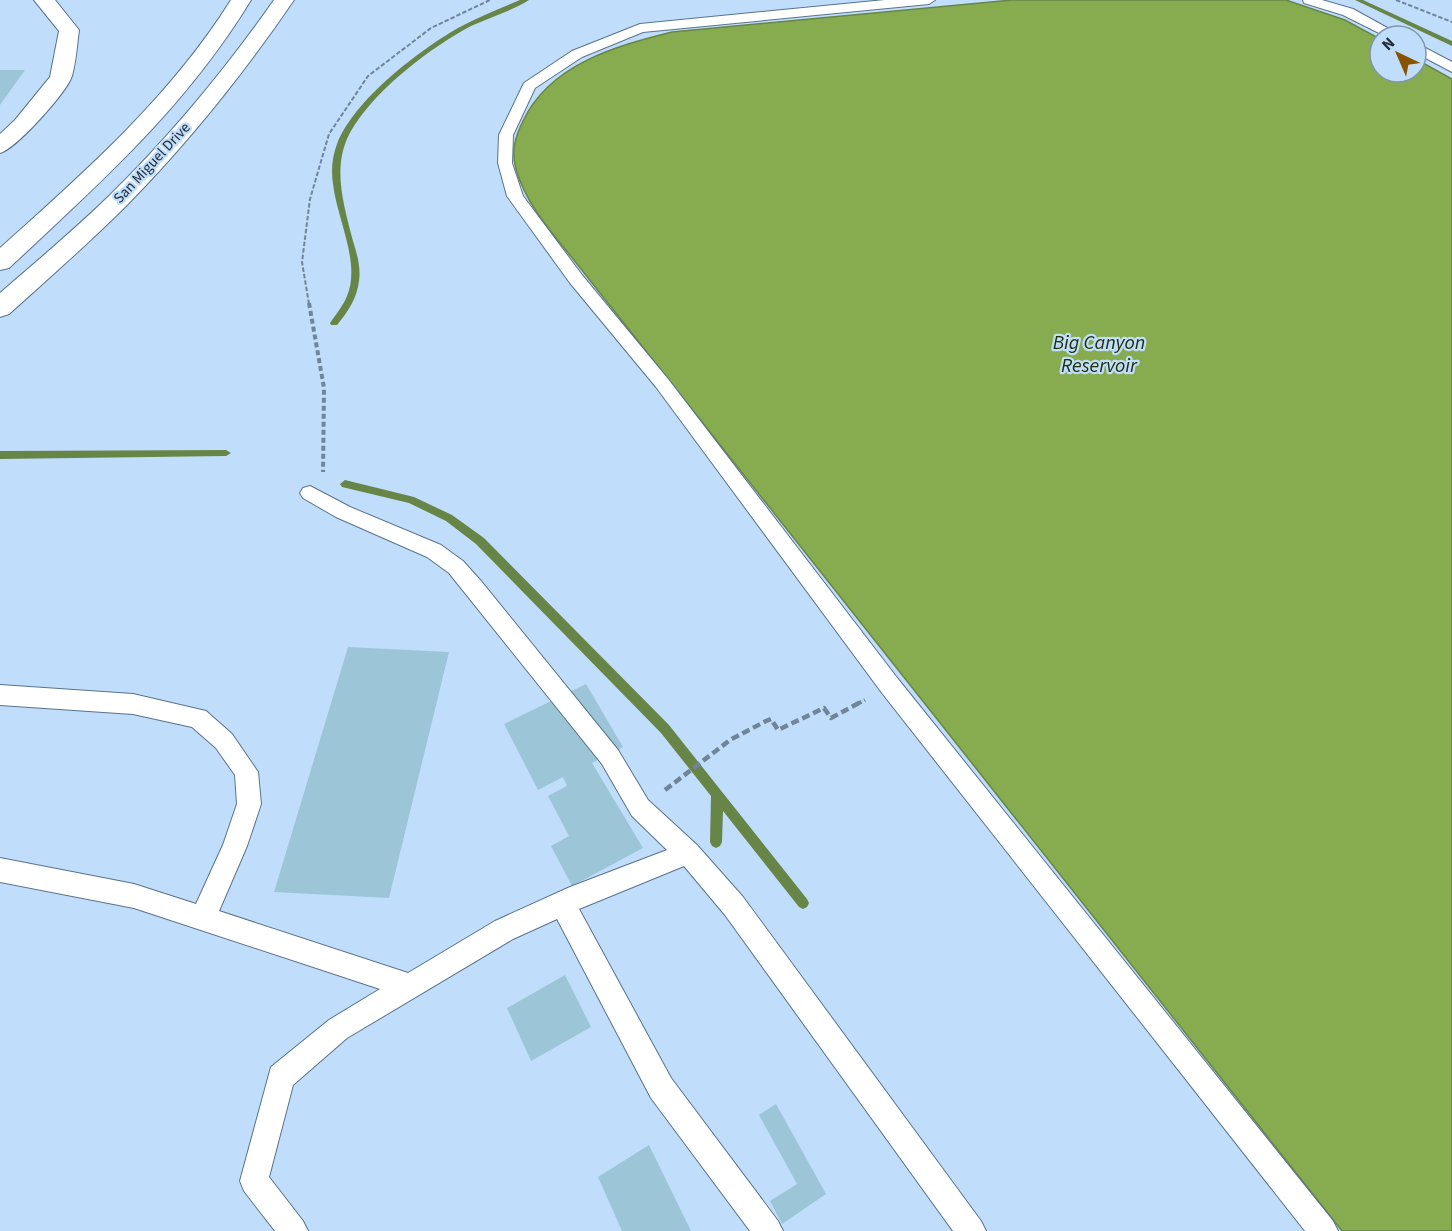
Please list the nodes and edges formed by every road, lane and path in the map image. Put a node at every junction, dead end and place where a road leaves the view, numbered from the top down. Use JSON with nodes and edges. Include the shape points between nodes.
{"nodes":[{"id":1,"x":44,"y":0,"type":"edge"},
{"id":2,"x":241,"y":0,"type":"edge"},
{"id":3,"x":284,"y":0,"type":"edge"},
{"id":4,"x":490,"y":0,"type":"edge"},
{"id":5,"x":929,"y":0,"type":"edge"},
{"id":6,"x":1309,"y":0,"type":"edge"},
{"id":7,"x":1396,"y":0,"type":"edge"},
{"id":8,"x":1452,"y":22,"type":"edge"},
{"id":9,"x":1372,"y":24,"type":"edge"},
{"id":10,"x":1428,"y":55,"type":"edge"},
{"id":11,"x":1452,"y":68,"type":"edge"},
{"id":12,"x":0,"y":146,"type":"edge"},
{"id":13,"x":0,"y":262,"type":"edge"},
{"id":14,"x":0,"y":308,"type":"edge"},
{"id":15,"x":315,"y":496,"type":"joint"},
{"id":16,"x":0,"y":695,"type":"edge"},
{"id":17,"x":866,"y":700,"type":"dead end"},
{"id":18,"x":681,"y":777,"type":"dead end"},
{"id":19,"x":688,"y":853,"type":"junction"},
{"id":20,"x":0,"y":870,"type":"edge"},
{"id":21,"x":563,"y":904,"type":"junction"},
{"id":22,"x":203,"y":918,"type":"junction"},
{"id":23,"x":409,"y":986,"type":"junction"},
{"id":24,"x":293,"y":1231,"type":"edge"},
{"id":25,"x":768,"y":1231,"type":"edge"},
{"id":26,"x":971,"y":1231,"type":"edge"},
{"id":27,"x":1323,"y":1231,"type":"edge"}],
"edges":[{"from":1,"to":12,"type":"main road","via":[[69,30],[62,78]]},
{"from":2,"to":13,"type":"main road","name":"San Miguel Drive","via":[[180,88]]},
{"from":3,"to":14,"type":"main road","name":"San Miguel Drive","via":[[196,116],[141,177]]},
{"from":4,"to":15,"type":"path","via":[[431,28],[368,76],[329,134],[310,199],[302,261],[324,388]]},
{"from":5,"to":27,"type":"lane","via":[[640,28],[577,54],[530,86],[506,135],[505,163],[514,196],[662,383],[890,686]]},
{"from":6,"to":9,"type":"lane"},
{"from":7,"to":8,"type":"path"},
{"from":10,"to":11,"type":"lane"},
{"from":15,"to":19,"type":"lane","via":[[420,543],[456,567],[610,757],[640,808]]},
{"from":16,"to":22,"type":"lane","via":[[133,704],[198,718],[224,741],[246,772],[249,804],[236,846]]},
{"from":17,"to":18,"type":"path","via":[[831,718],[824,708],[778,730],[771,719],[730,740]]},
{"from":19,"to":21,"type":"lane"},
{"from":19,"to":26,"type":"lane","via":[[734,906]]},
{"from":20,"to":22,"type":"lane","via":[[134,896]]},
{"from":21,"to":23,"type":"lane","via":[[504,930]]},
{"from":21,"to":25,"type":"lane","via":[[662,1088]]},
{"from":22,"to":23,"type":"lane"},
{"from":23,"to":24,"type":"lane","via":[[338,1029],[281,1077],[254,1181]]}]}
